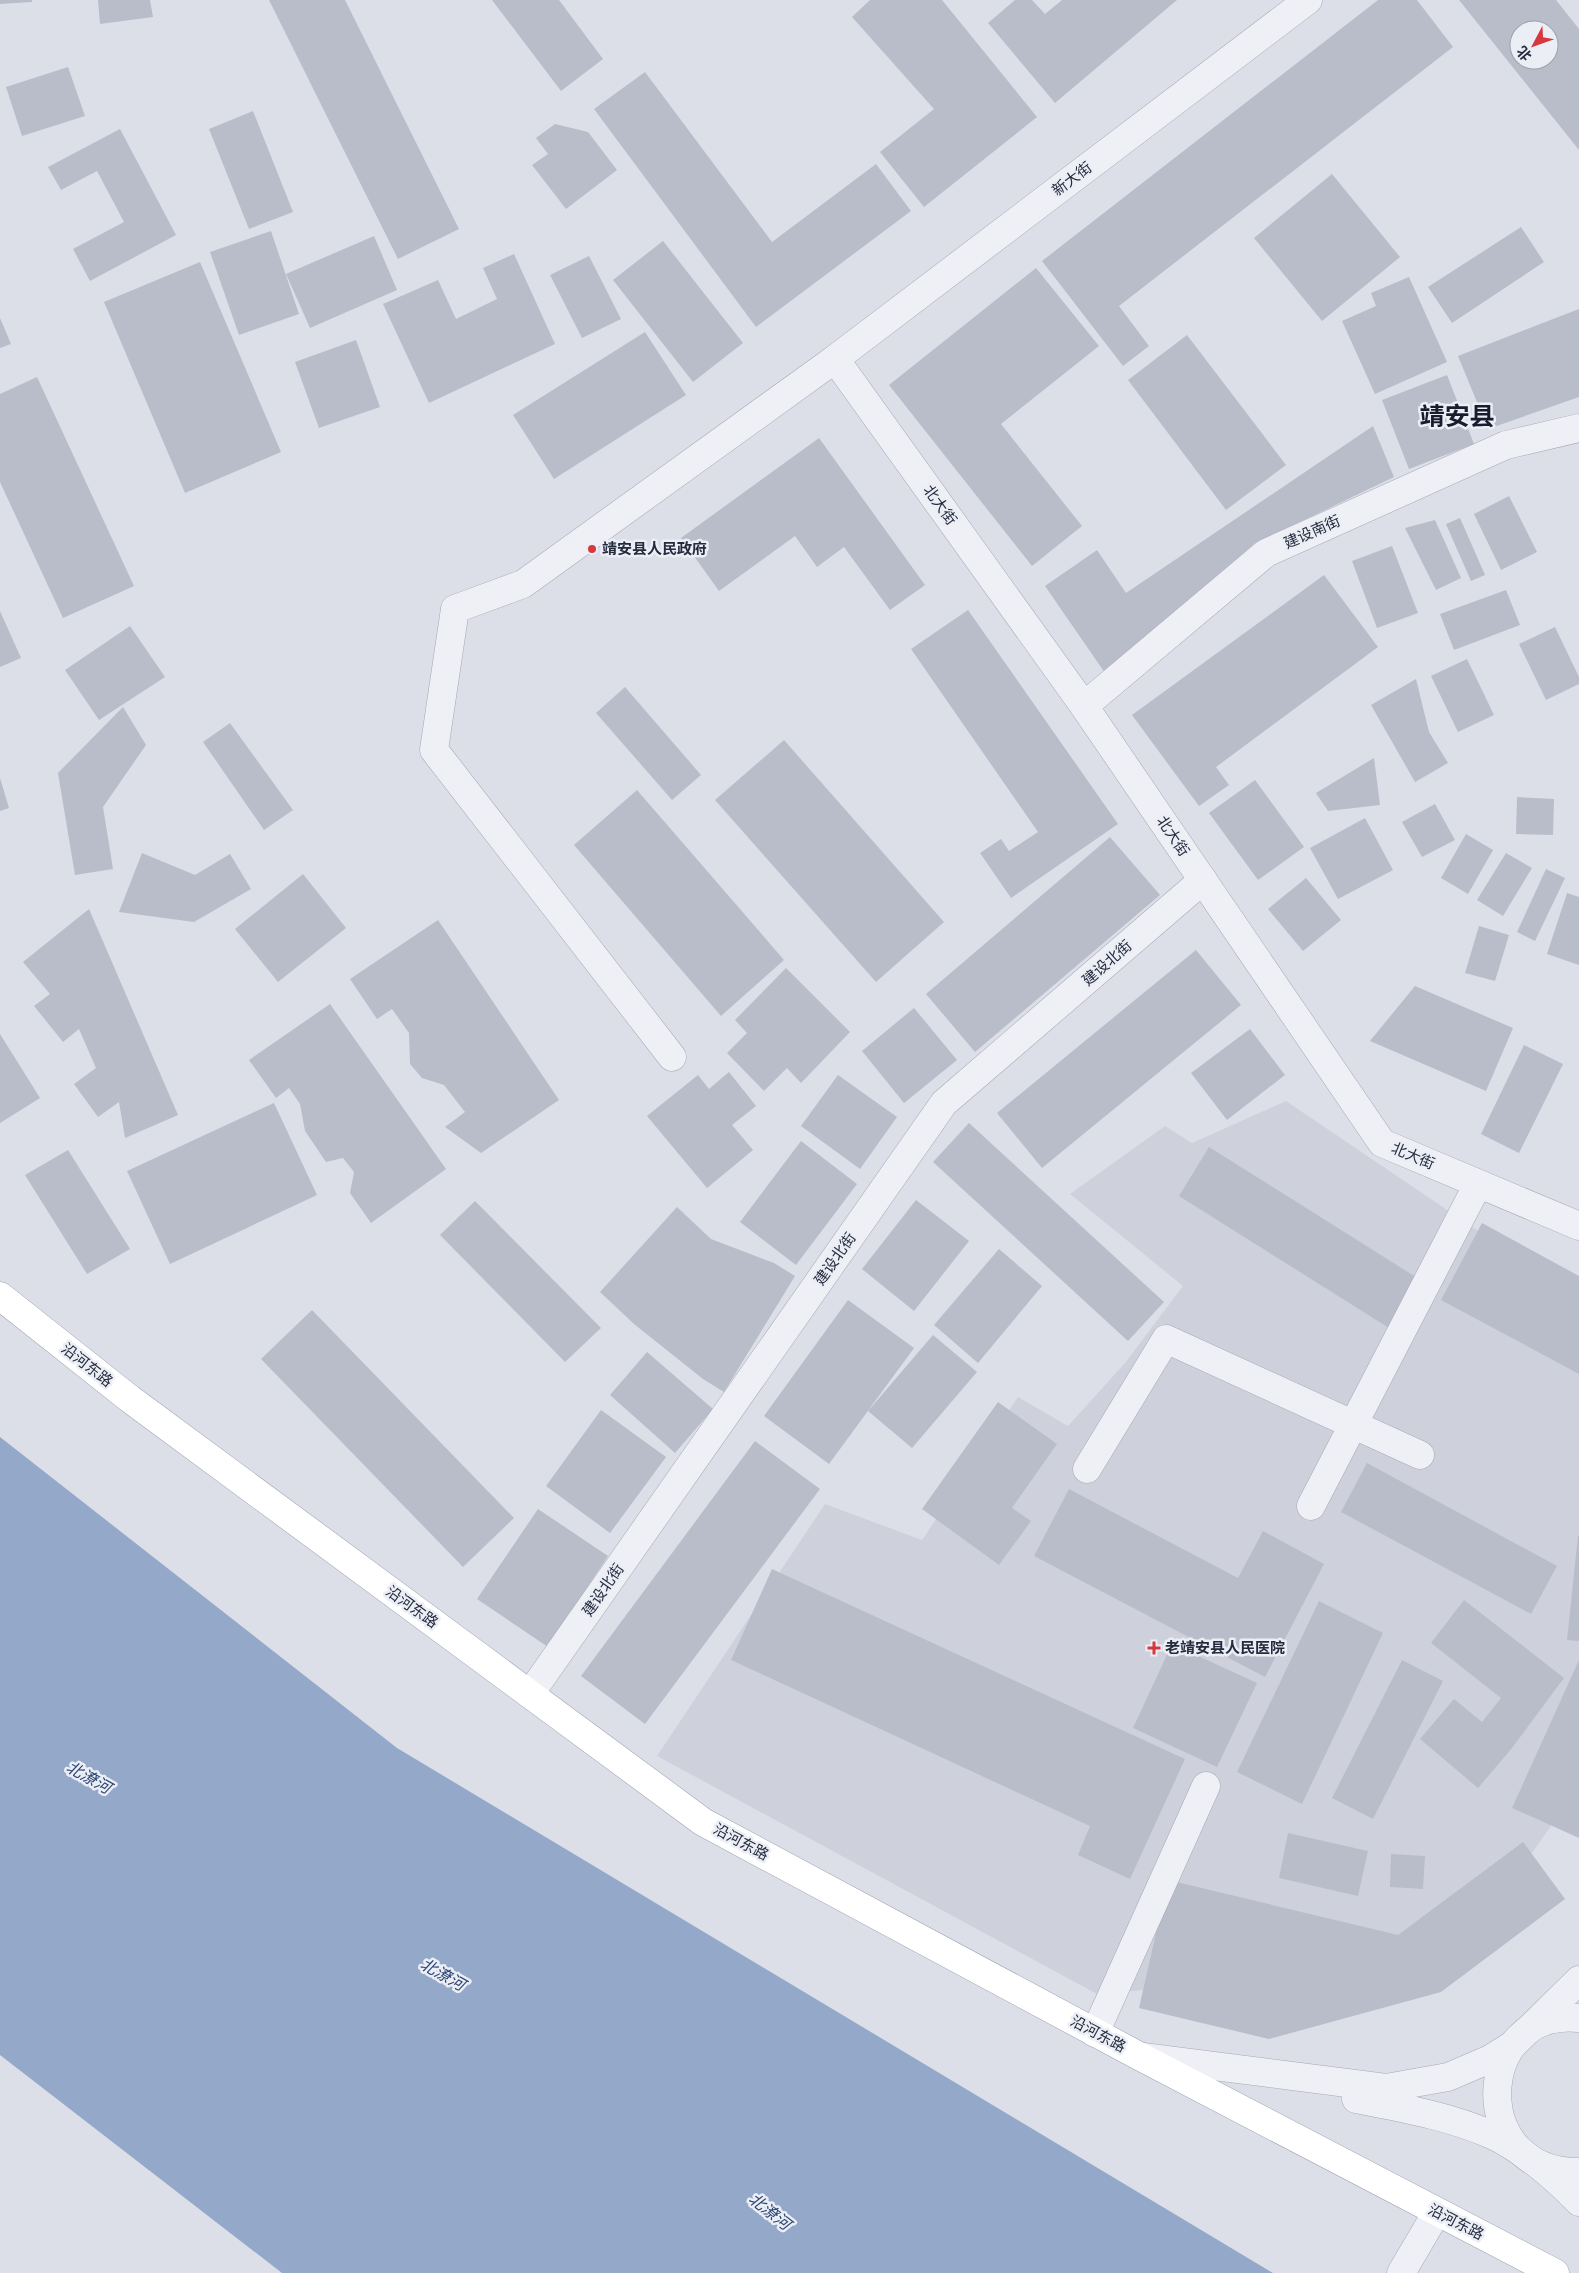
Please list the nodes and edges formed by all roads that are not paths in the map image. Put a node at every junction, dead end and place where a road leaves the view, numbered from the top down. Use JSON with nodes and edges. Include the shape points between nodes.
{"nodes":[{"id":1,"x":1308,"y":0,"type":"edge"},
{"id":2,"x":835,"y":358,"type":"junction"},
{"id":3,"x":1579,"y":428,"type":"edge"},
{"id":4,"x":1084,"y":706,"type":"junction"},
{"id":5,"x":1203,"y":880,"type":"junction"},
{"id":6,"x":672,"y":1057,"type":"dead end"},
{"id":7,"x":1478,"y":1184,"type":"junction"},
{"id":8,"x":1579,"y":1226,"type":"edge"},
{"id":9,"x":0,"y":1296,"type":"edge"},
{"id":10,"x":1354,"y":1424,"type":"junction"},
{"id":11,"x":1420,"y":1455,"type":"dead end"},
{"id":12,"x":1087,"y":1469,"type":"dead end"},
{"id":13,"x":1311,"y":1506,"type":"dead end"},
{"id":14,"x":530,"y":1694,"type":"junction"},
{"id":15,"x":1206,"y":1786,"type":"dead end"},
{"id":16,"x":1579,"y":1980,"type":"edge"},
{"id":17,"x":1579,"y":2018,"type":"edge"},
{"id":18,"x":1095,"y":2032,"type":"junction"},
{"id":19,"x":1514,"y":2044,"type":"junction"},
{"id":20,"x":1139,"y":2056,"type":"junction"},
{"id":21,"x":1527,"y":2156,"type":"junction"},
{"id":22,"x":1579,"y":2172,"type":"edge"},
{"id":23,"x":1579,"y":2202,"type":"edge"},
{"id":24,"x":1437,"y":2212,"type":"junction"},
{"id":25,"x":1400,"y":2273,"type":"edge"},
{"id":26,"x":1555,"y":2273,"type":"edge"}],
"edges":[{"from":1,"to":2,"type":"street","name":"新大街"},
{"from":2,"to":4,"type":"street","name":"北大街"},
{"from":2,"to":6,"type":"street","name":"新大街","via":[[523,584],[455,609],[434,750]]},
{"from":3,"to":4,"type":"street","name":"建设南街","via":[[1506,445],[1266,553]]},
{"from":4,"to":5,"type":"street","name":"北大街"},
{"from":5,"to":7,"type":"street","name":"北大街","via":[[1382,1143]]},
{"from":5,"to":14,"type":"street","name":"建设北街","via":[[944,1103]]},
{"from":7,"to":8,"type":"street","name":"北大街"},
{"from":7,"to":10,"type":"street"},
{"from":9,"to":14,"type":"main road","name":"沿河东路","via":[[130,1399]]},
{"from":10,"to":11,"type":"street"},
{"from":10,"to":12,"type":"street","via":[[1166,1339]]},
{"from":10,"to":13,"type":"street"},
{"from":14,"to":18,"type":"main road","name":"沿河东路","via":[[704,1822]]},
{"from":15,"to":18,"type":"street"},
{"from":16,"to":19,"type":"street"},
{"from":17,"to":19,"type":"street","via":[[1550,2020],[1530,2030]]},
{"from":18,"to":20,"type":"main road","name":"沿河东路"},
{"from":19,"to":20,"type":"street","via":[[1490,2059],[1448,2076],[1386,2088]]},
{"from":19,"to":21,"type":"street","via":[[1503,2062],[1497,2082],[1496,2103],[1512,2142]]},
{"from":20,"to":21,"type":"street","via":[[1432,2114],[1493,2135]]},
{"from":20,"to":24,"type":"main road","name":"沿河东路"},
{"from":21,"to":22,"type":"street","via":[[1545,2167]]},
{"from":21,"to":23,"type":"street"},
{"from":24,"to":25,"type":"street"},
{"from":24,"to":26,"type":"main road","name":"沿河东路"}]}
